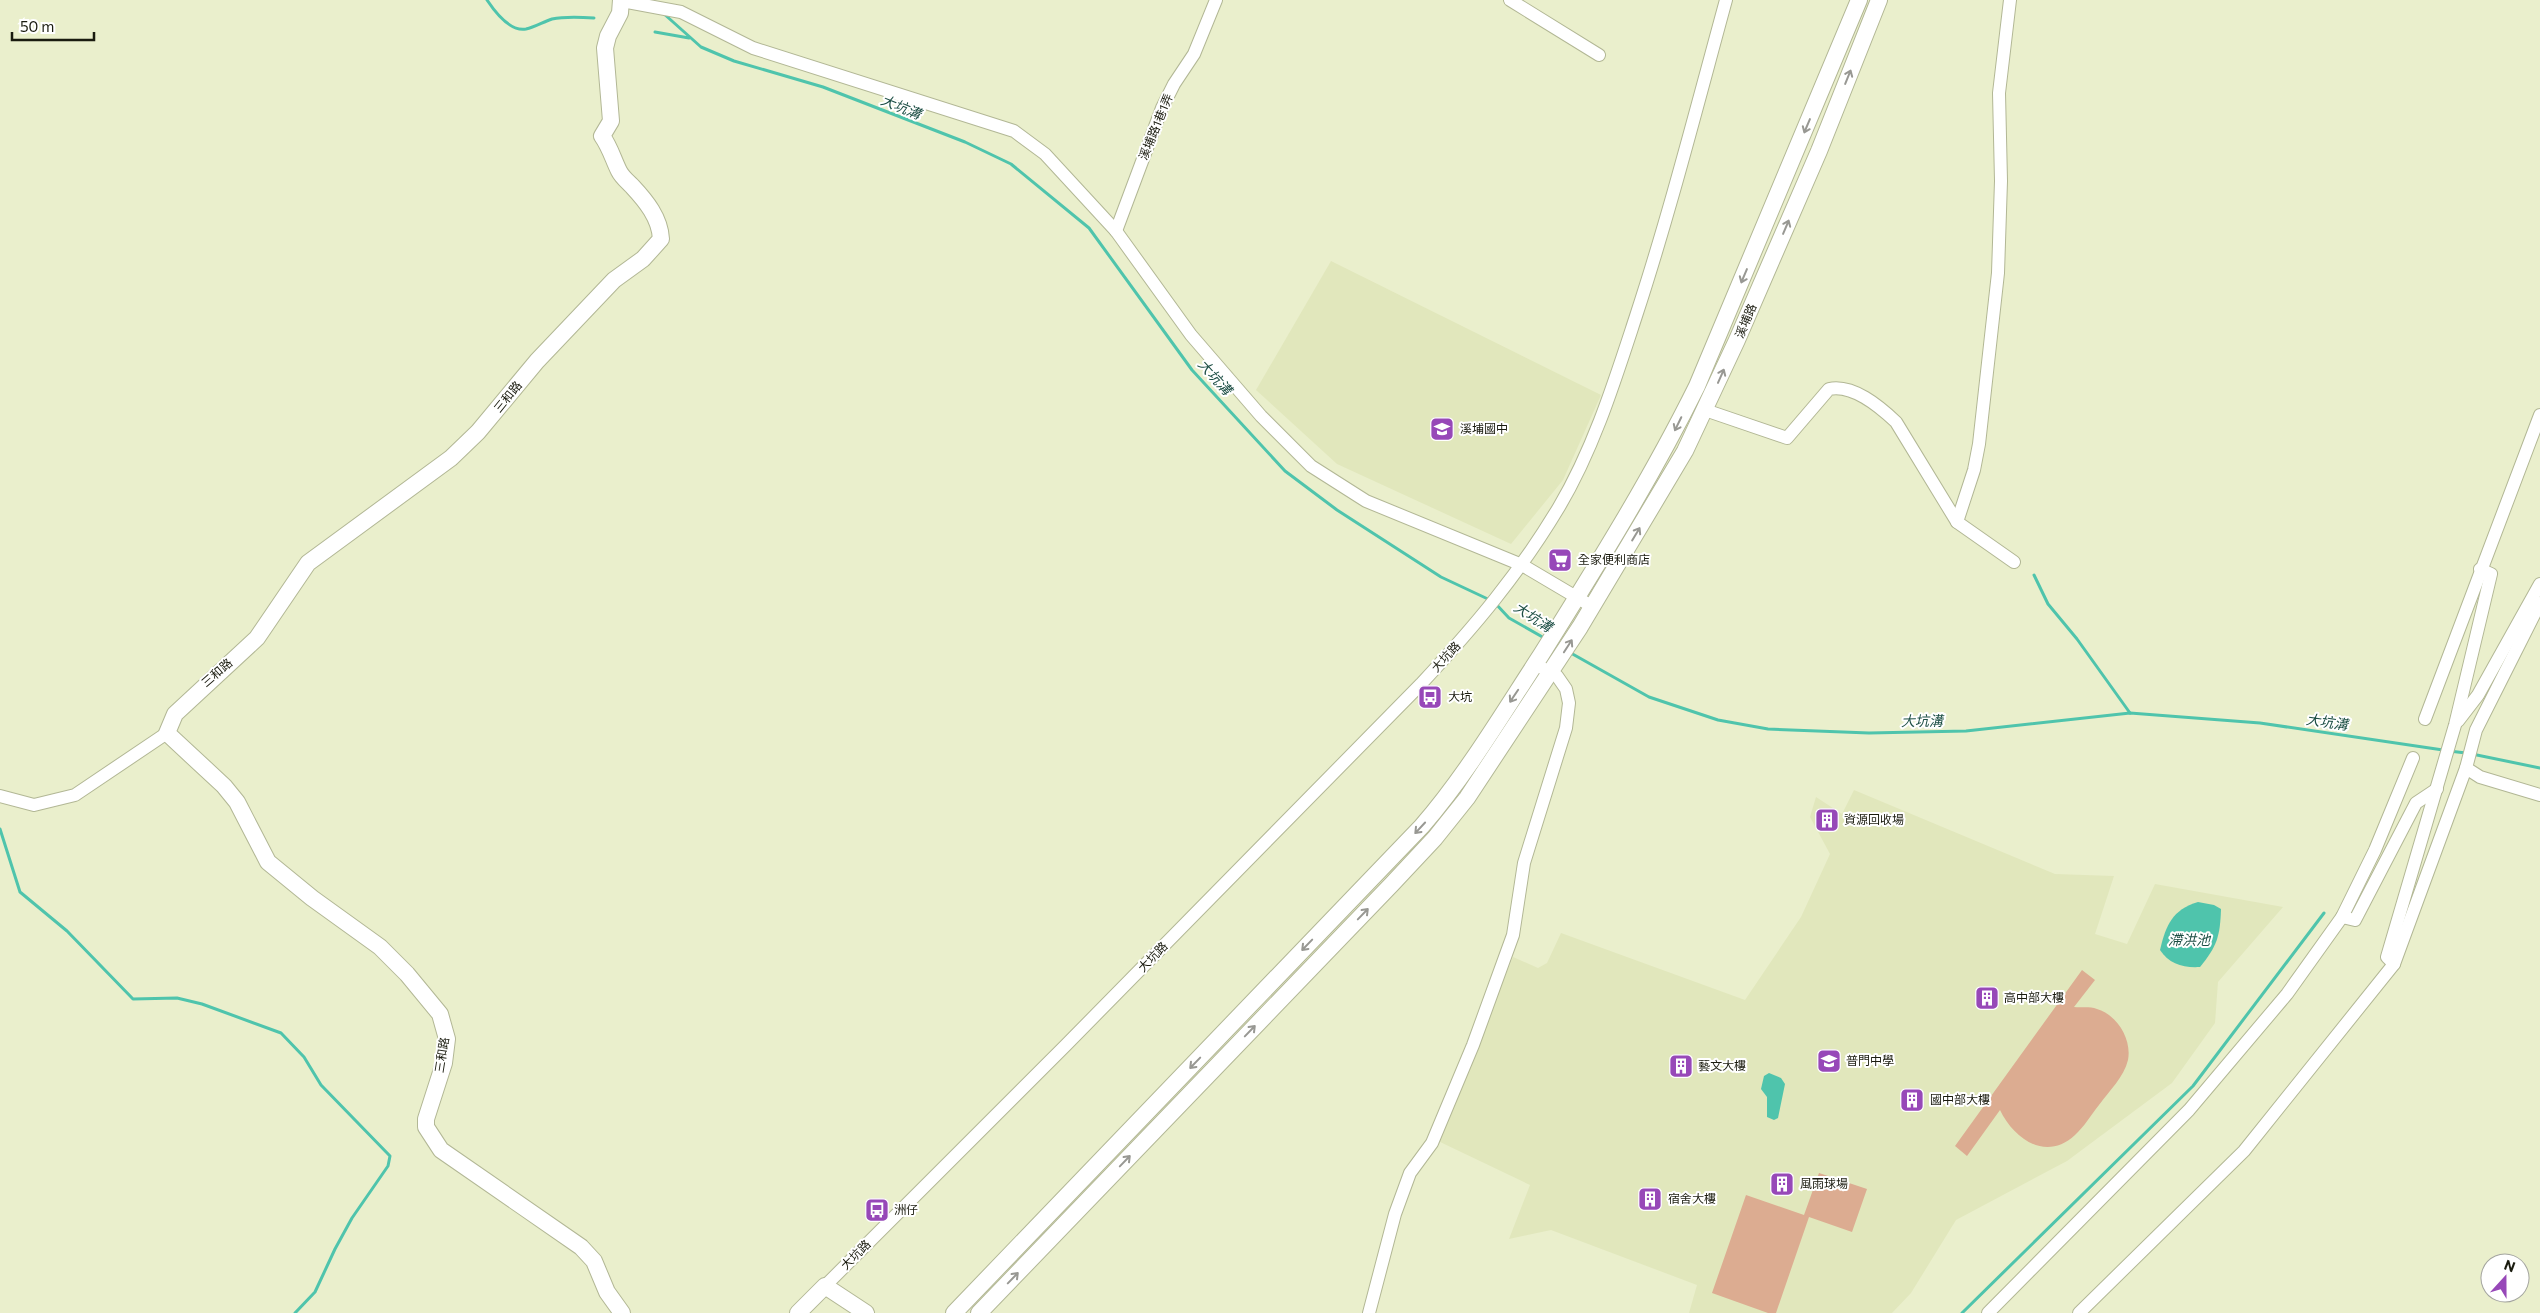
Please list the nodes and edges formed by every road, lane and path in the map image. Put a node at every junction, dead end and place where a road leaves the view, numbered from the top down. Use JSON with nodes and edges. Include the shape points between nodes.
{"nodes":[{"id":1,"x":1216,"y":0,"type":"edge"},
{"id":2,"x":1510,"y":0,"type":"edge"},
{"id":3,"x":1726,"y":0,"type":"edge"},
{"id":4,"x":1859,"y":0,"type":"edge"},
{"id":5,"x":1879,"y":0,"type":"edge"},
{"id":6,"x":2010,"y":0,"type":"edge"},
{"id":7,"x":627,"y":2,"type":"edge"},
{"id":8,"x":1599,"y":55,"type":"dead end"},
{"id":9,"x":1116,"y":231,"type":"junction"},
{"id":10,"x":1705,"y":410,"type":"junction"},
{"id":11,"x":2540,"y":415,"type":"edge"},
{"id":12,"x":1957,"y":522,"type":"junction"},
{"id":13,"x":2014,"y":562,"type":"dead end"},
{"id":14,"x":1522,"y":565,"type":"junction"},
{"id":15,"x":2480,"y":569,"type":"junction"},
{"id":16,"x":2540,"y":584,"type":"edge"},
{"id":17,"x":1577,"y":597,"type":"junction"},
{"id":18,"x":2540,"y":603,"type":"edge"},
{"id":19,"x":1593,"y":606,"type":"junction"},
{"id":20,"x":1538,"y":659,"type":"junction"},
{"id":21,"x":1553,"y":669,"type":"junction"},
{"id":22,"x":2425,"y":719,"type":"dead end"},
{"id":23,"x":2455,"y":725,"type":"junction"},
{"id":24,"x":167,"y":732,"type":"junction"},
{"id":25,"x":2413,"y":758,"type":"dead end"},
{"id":26,"x":2466,"y":768,"type":"junction"},
{"id":27,"x":2437,"y":789,"type":"junction"},
{"id":28,"x":2540,"y":795,"type":"edge"},
{"id":29,"x":0,"y":796,"type":"edge"},
{"id":30,"x":2342,"y":917,"type":"junction"},
{"id":31,"x":2394,"y":964,"type":"junction"},
{"id":32,"x":825,"y":1286,"type":"junction"},
{"id":33,"x":622,"y":1313,"type":"edge"},
{"id":34,"x":798,"y":1313,"type":"edge"},
{"id":35,"x":866,"y":1313,"type":"edge"},
{"id":36,"x":954,"y":1313,"type":"edge"},
{"id":37,"x":979,"y":1313,"type":"edge"},
{"id":38,"x":1369,"y":1313,"type":"edge"},
{"id":39,"x":1988,"y":1313,"type":"edge"},
{"id":40,"x":2079,"y":1313,"type":"edge"}],
"edges":[{"from":1,"to":9,"type":"street","name":"溪埔路1巷1弄","via":[[1194,54],[1162,108]]},
{"from":2,"to":8,"type":"street"},
{"from":3,"to":14,"type":"street","via":[[1646,285],[1619,368],[1597,427],[1560,505]]},
{"from":4,"to":17,"type":"main road","name":"溪埔路","one_way":true,"via":[[1697,386],[1670,440]]},
{"from":10,"to":5,"type":"main road","name":"溪埔路","one_way":true,"via":[[1819,150]]},
{"from":6,"to":12,"type":"street","via":[[1999,93],[1998,273],[1979,444]]},
{"from":7,"to":9,"type":"street","via":[[681,12],[753,48],[1014,131],[1045,154]]},
{"from":7,"to":24,"type":"main road","name":"三和路","via":[[608,36],[611,121],[602,136],[620,173],[655,215],[661,239],[642,259],[614,280],[451,458],[308,563],[257,638],[181,707]]},
{"from":9,"to":14,"type":"street","via":[[1191,335],[1261,416],[1311,466],[1366,501]]},
{"from":10,"to":12,"type":"street","via":[[1787,438],[1829,390],[1838,387],[1854,392],[1896,422]]},
{"from":19,"to":10,"type":"main road","name":"溪埔路","one_way":true,"via":[[1685,451]]},
{"from":11,"to":15,"type":"street"},
{"from":12,"to":13,"type":"street"},
{"from":14,"to":17,"type":"street"},
{"from":14,"to":32,"type":"street","name":"大坑路","via":[[1477,624],[1066,1045]]},
{"from":15,"to":22,"type":"street"},
{"from":15,"to":23,"type":"street","via":[[2491,574]]},
{"from":16,"to":23,"type":"street","via":[[2478,695]]},
{"from":17,"to":19,"type":"street"},
{"from":17,"to":20,"type":"main road","name":"溪埔路"},
{"from":18,"to":26,"type":"street","via":[[2476,730]]},
{"from":21,"to":19,"type":"main road","name":"溪埔路","one_way":true},
{"from":20,"to":21,"type":"street"},
{"from":20,"to":36,"type":"main road","one_way":true,"via":[[1454,788],[1422,826]]},
{"from":37,"to":21,"type":"main road","one_way":true,"via":[[1435,838],[1467,798]]},
{"from":21,"to":38,"type":"street","via":[[1566,688],[1570,702],[1566,728],[1524,863],[1513,935],[1473,1045],[1432,1143],[1410,1173]]},
{"from":23,"to":27,"type":"street"},
{"from":24,"to":29,"type":"street","name":"三和路","via":[[75,795],[34,805]]},
{"from":24,"to":33,"type":"main road","name":"三和路","via":[[237,802],[268,862],[380,947],[440,1014],[447,1039],[444,1063],[426,1119],[430,1134],[441,1150],[581,1247],[594,1261],[607,1292]]},
{"from":25,"to":30,"type":"street","via":[[2376,850]]},
{"from":26,"to":28,"type":"street","via":[[2480,776]]},
{"from":26,"to":31,"type":"street"},
{"from":27,"to":30,"type":"street","via":[[2416,803],[2354,920]]},
{"from":27,"to":31,"type":"street","via":[[2387,957]]},
{"from":30,"to":39,"type":"street","via":[[2287,994],[2189,1110]]},
{"from":31,"to":40,"type":"street","via":[[2244,1151]]},
{"from":32,"to":34,"type":"main road","name":"大坑路"},
{"from":32,"to":35,"type":"main road"}]}
